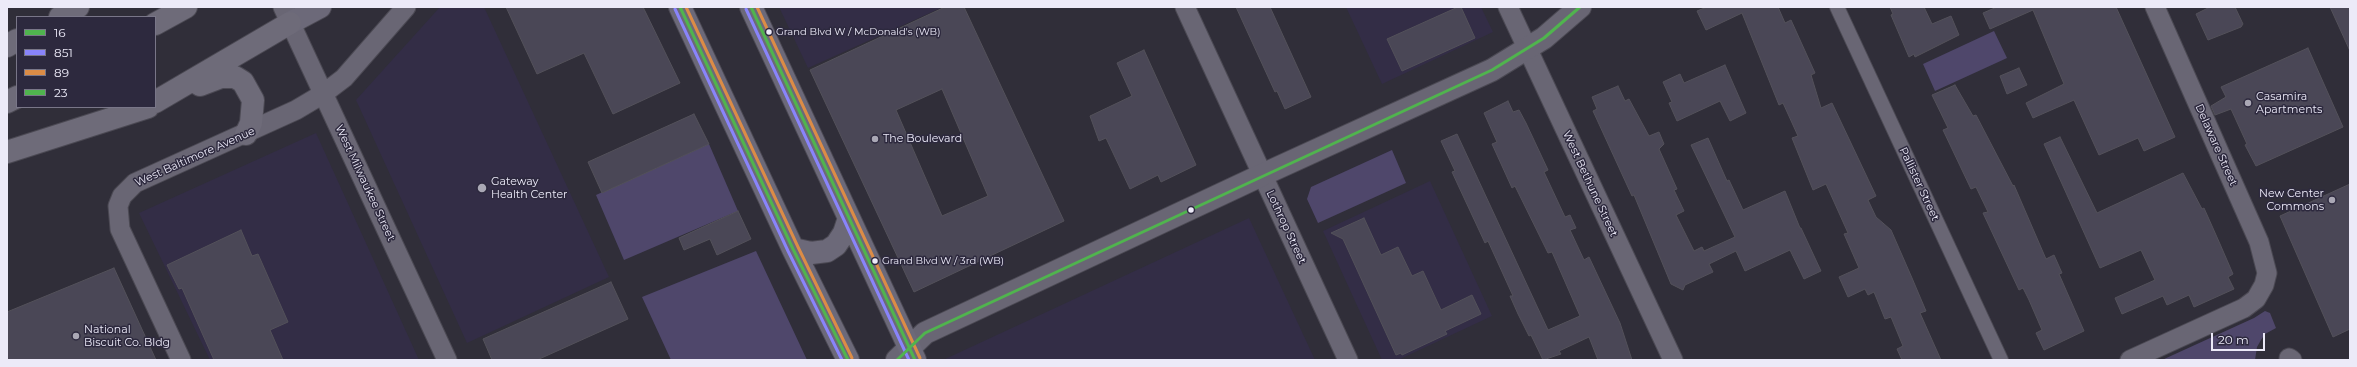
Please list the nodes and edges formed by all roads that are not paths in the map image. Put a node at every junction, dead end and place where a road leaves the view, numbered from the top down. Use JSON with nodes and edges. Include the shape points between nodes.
{"nodes":[{"id":1,"x":78,"y":7,"type":"edge"},
{"id":2,"x":186,"y":7,"type":"edge"},
{"id":3,"x":320,"y":7,"type":"edge"},
{"id":4,"x":406,"y":7,"type":"edge"},
{"id":5,"x":680,"y":7,"type":"edge"},
{"id":6,"x":751,"y":7,"type":"edge"},
{"id":7,"x":1184,"y":7,"type":"edge"},
{"id":8,"x":1508,"y":7,"type":"edge"},
{"id":9,"x":1580,"y":7,"type":"edge"},
{"id":10,"x":1837,"y":7,"type":"edge"},
{"id":11,"x":2155,"y":7,"type":"edge"},
{"id":12,"x":286,"y":15,"type":"edge"},
{"id":13,"x":62,"y":16,"type":"edge"},
{"id":14,"x":156,"y":23,"type":"edge"},
{"id":15,"x":16,"y":41,"type":"edge"},
{"id":16,"x":7,"y":46,"type":"edge"},
{"id":17,"x":1528,"y":50,"type":"junction"},
{"id":18,"x":323,"y":94,"type":"junction"},
{"id":19,"x":16,"y":98,"type":"edge"},
{"id":20,"x":156,"y":101,"type":"edge"},
{"id":21,"x":7,"y":102,"type":"edge"},
{"id":22,"x":156,"y":103,"type":"edge"},
{"id":23,"x":143,"y":108,"type":"edge"},
{"id":24,"x":246,"y":134,"type":"junction"},
{"id":25,"x":7,"y":152,"type":"edge"},
{"id":26,"x":1262,"y":175,"type":"junction"},
{"id":27,"x":849,"y":218,"type":"junction"},
{"id":28,"x":793,"y":249,"type":"junction"},
{"id":29,"x":907,"y":356,"type":"edge"},
{"id":30,"x":181,"y":360,"type":"edge"},
{"id":31,"x":447,"y":360,"type":"edge"},
{"id":32,"x":848,"y":360,"type":"edge"},
{"id":33,"x":1348,"y":360,"type":"edge"},
{"id":34,"x":1673,"y":360,"type":"edge"},
{"id":35,"x":2000,"y":360,"type":"edge"},
{"id":36,"x":2130,"y":360,"type":"edge"}],
"edges":[{"from":1,"to":13,"type":"highway"},
{"from":2,"to":14,"type":"highway"},
{"from":3,"to":12,"type":"main road"},
{"from":4,"to":18,"type":"street","name":"West Baltimore Avenue","via":[[344,78]]},
{"from":5,"to":28,"type":"main road"},
{"from":6,"to":27,"type":"main road"},
{"from":7,"to":26,"type":"street","name":"Lothrop Street"},
{"from":8,"to":17,"type":"street","name":"West Bethune Street"},
{"from":9,"to":17,"type":"street"},
{"from":10,"to":35,"type":"street","name":"Pallister Street"},
{"from":11,"to":36,"type":"street","name":"Delaware Street","via":[[2259,242],[2266,274],[2264,285],[2256,299],[2244,308]]},
{"from":12,"to":18,"type":"street","name":"West Milwaukee Street"},
{"from":12,"to":20,"type":"highway"},
{"from":15,"to":16,"type":"highway"},
{"from":17,"to":26,"type":"street","via":[[1492,70]]},
{"from":17,"to":34,"type":"street","name":"West Bethune Street"},
{"from":18,"to":24,"type":"street","name":"West Baltimore Avenue"},
{"from":18,"to":31,"type":"street","name":"West Milwaukee Street"},
{"from":19,"to":21,"type":"highway"},
{"from":22,"to":24,"type":"highway","via":[[221,77],[235,77],[243,82],[253,100],[254,112]]},
{"from":23,"to":25,"type":"highway"},
{"from":24,"to":30,"type":"street","name":"West Baltimore Avenue","via":[[135,183],[122,196],[118,206],[120,229]]},
{"from":26,"to":29,"type":"street","via":[[925,333]]},
{"from":26,"to":33,"type":"street","name":"Lothrop Street"},
{"from":27,"to":28,"type":"main road","via":[[844,233],[836,245],[827,251],[811,253]]},
{"from":27,"to":29,"type":"main road"},
{"from":28,"to":32,"type":"main road"}]}
